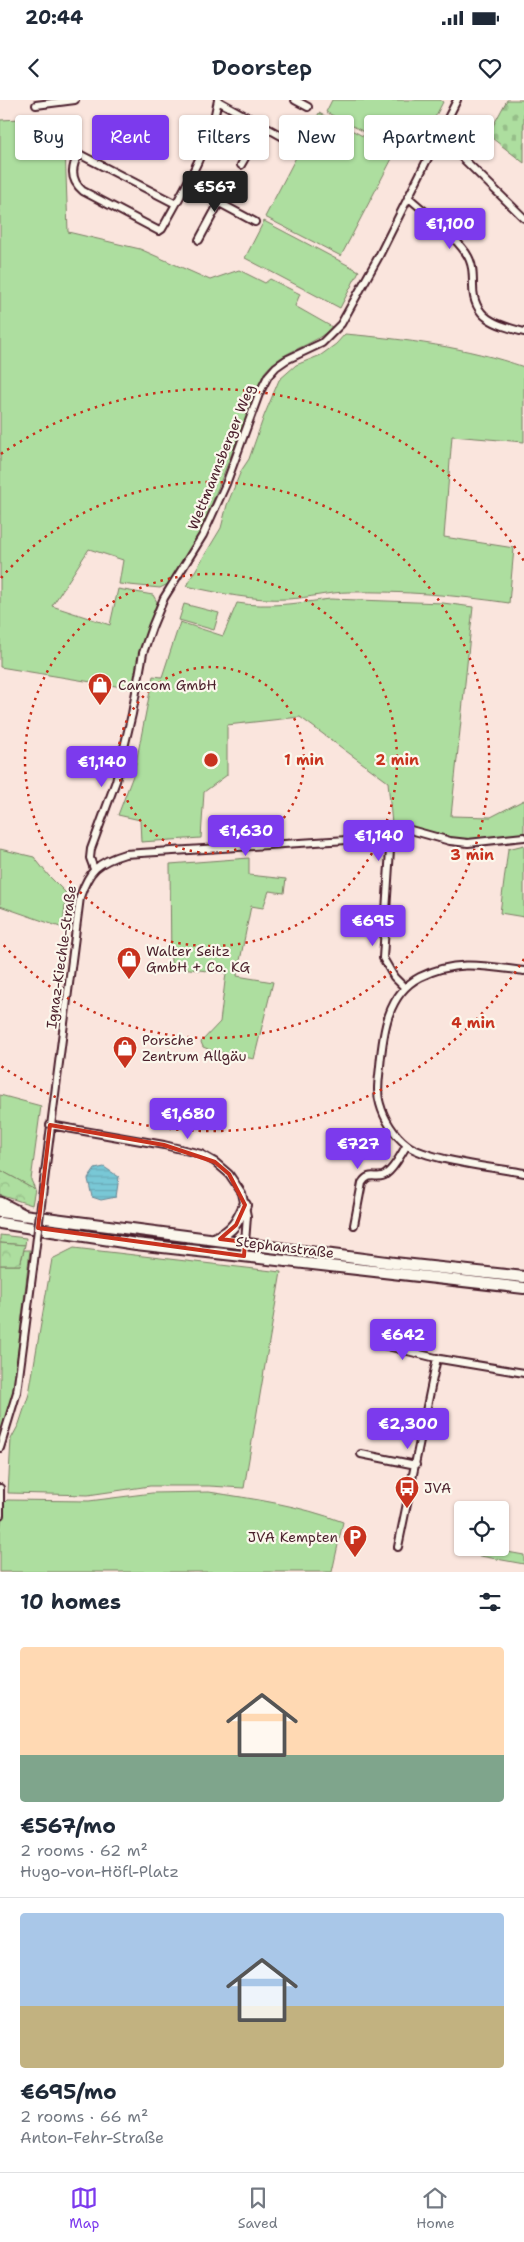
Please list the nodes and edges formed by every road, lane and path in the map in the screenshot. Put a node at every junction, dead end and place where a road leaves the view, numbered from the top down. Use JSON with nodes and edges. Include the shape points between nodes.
{"nodes":[{"id":1,"x":75,"y":100,"type":"edge"},
{"id":2,"x":218,"y":100,"type":"edge"},
{"id":3,"x":295,"y":100,"type":"edge"},
{"id":4,"x":457,"y":100,"type":"edge"},
{"id":5,"x":36,"y":105,"type":"dead end"},
{"id":6,"x":308,"y":107,"type":"dead end"},
{"id":7,"x":244,"y":115,"type":"edge"},
{"id":8,"x":449,"y":115,"type":"edge"},
{"id":9,"x":245,"y":160,"type":"edge"},
{"id":10,"x":426,"y":160,"type":"edge"},
{"id":11,"x":465,"y":160,"type":"edge"},
{"id":12,"x":242,"y":165,"type":"dead end"},
{"id":13,"x":186,"y":185,"type":"junction"},
{"id":14,"x":408,"y":197,"type":"junction"},
{"id":15,"x":219,"y":203,"type":"junction"},
{"id":16,"x":176,"y":204,"type":"junction"},
{"id":17,"x":524,"y":218,"type":"edge"},
{"id":18,"x":255,"y":222,"type":"dead end"},
{"id":19,"x":199,"y":240,"type":"dead end"},
{"id":20,"x":524,"y":332,"type":"edge"},
{"id":21,"x":391,"y":834,"type":"junction"},
{"id":22,"x":524,"y":838,"type":"edge"},
{"id":23,"x":94,"y":869,"type":"junction"},
{"id":24,"x":524,"y":971,"type":"edge"},
{"id":25,"x":405,"y":988,"type":"junction"},
{"id":26,"x":50,"y":1125,"type":"junction"},
{"id":27,"x":407,"y":1145,"type":"junction"},
{"id":28,"x":524,"y":1174,"type":"edge"},
{"id":29,"x":0,"y":1204,"type":"edge"},
{"id":30,"x":245,"y":1205,"type":"junction"},
{"id":31,"x":0,"y":1212,"type":"edge"},
{"id":32,"x":22,"y":1215,"type":"junction"},
{"id":33,"x":0,"y":1223,"type":"edge"},
{"id":34,"x":354,"y":1225,"type":"dead end"},
{"id":35,"x":215,"y":1239,"type":"junction"},
{"id":36,"x":245,"y":1242,"type":"junction"},
{"id":37,"x":244,"y":1256,"type":"junction"},
{"id":38,"x":524,"y":1277,"type":"edge"},
{"id":39,"x":524,"y":1288,"type":"edge"},
{"id":40,"x":375,"y":1343,"type":"dead end"},
{"id":41,"x":437,"y":1358,"type":"junction"},
{"id":42,"x":524,"y":1373,"type":"edge"},
{"id":43,"x":0,"y":1448,"type":"edge"},
{"id":44,"x":361,"y":1454,"type":"dead end"},
{"id":45,"x":416,"y":1465,"type":"junction"},
{"id":46,"x":0,"y":1488,"type":"edge"},
{"id":47,"x":0,"y":1515,"type":"edge"},
{"id":48,"x":398,"y":1547,"type":"dead end"}],
"edges":[{"from":1,"to":5,"type":"street"},
{"from":2,"to":7,"type":"street"},
{"from":2,"to":13,"type":"street","via":[[208,139]]},
{"from":3,"to":6,"type":"street"},
{"from":4,"to":8,"type":"street","name":"Wettmannsberger Weg"},
{"from":9,"to":12,"type":"street"},
{"from":10,"to":14,"type":"street","name":"Wettmannsberger Weg"},
{"from":11,"to":17,"type":"street"},
{"from":13,"to":15,"type":"street"},
{"from":13,"to":16,"type":"street"},
{"from":14,"to":20,"type":"street","via":[[466,254],[473,271],[473,295],[478,308],[490,321]]},
{"from":14,"to":23,"type":"street","name":"Wettmannsberger Weg","via":[[341,324],[322,343],[276,368],[259,394],[204,535],[164,598],[152,627],[143,653],[116,781],[91,849]]},
{"from":15,"to":18,"type":"street"},
{"from":15,"to":19,"type":"street"},
{"from":16,"to":16,"type":"street","via":[[159,231],[78,187],[72,170],[79,154]]},
{"from":21,"to":22,"type":"street","via":[[407,829],[468,843]]},
{"from":21,"to":23,"type":"street","via":[[125,854],[102,862]]},
{"from":21,"to":25,"type":"street","via":[[383,958]]},
{"from":23,"to":26,"type":"street","name":"Ignaz-Kiechle-Straße","via":[[85,879],[80,897]]},
{"from":24,"to":25,"type":"street","via":[[470,964],[448,967],[419,978]]},
{"from":25,"to":27,"type":"street","via":[[387,1020],[378,1087],[379,1103],[385,1117]]},
{"from":26,"to":30,"type":"street","via":[[201,1154],[229,1174],[242,1193]]},
{"from":26,"to":43,"type":"street","name":"Ignaz-Kiechle-Straße","bridge":true,"via":[[17,1392]]},
{"from":27,"to":28,"type":"street","via":[[428,1155]]},
{"from":27,"to":34,"type":"street","via":[[388,1174],[365,1178]]},
{"from":29,"to":32,"type":"highway"},
{"from":30,"to":35,"type":"main road","via":[[236,1225]]},
{"from":30,"to":36,"type":"street"},
{"from":31,"to":32,"type":"main road","name":"Stephanstraße"},
{"from":32,"to":35,"type":"main road","name":"Stephanstraße"},
{"from":33,"to":37,"type":"main road","name":"Stephanstraße","via":[[136,1244]]},
{"from":35,"to":36,"type":"main road","name":"Stephanstraße"},
{"from":36,"to":37,"type":"street"},
{"from":36,"to":38,"type":"main road","name":"Stephanstraße"},
{"from":37,"to":39,"type":"main road","name":"Stephanstraße"},
{"from":40,"to":41,"type":"street"},
{"from":41,"to":42,"type":"street"},
{"from":41,"to":45,"type":"street"},
{"from":44,"to":45,"type":"street"},
{"from":45,"to":48,"type":"street"},
{"from":46,"to":47,"type":"street"}]}
